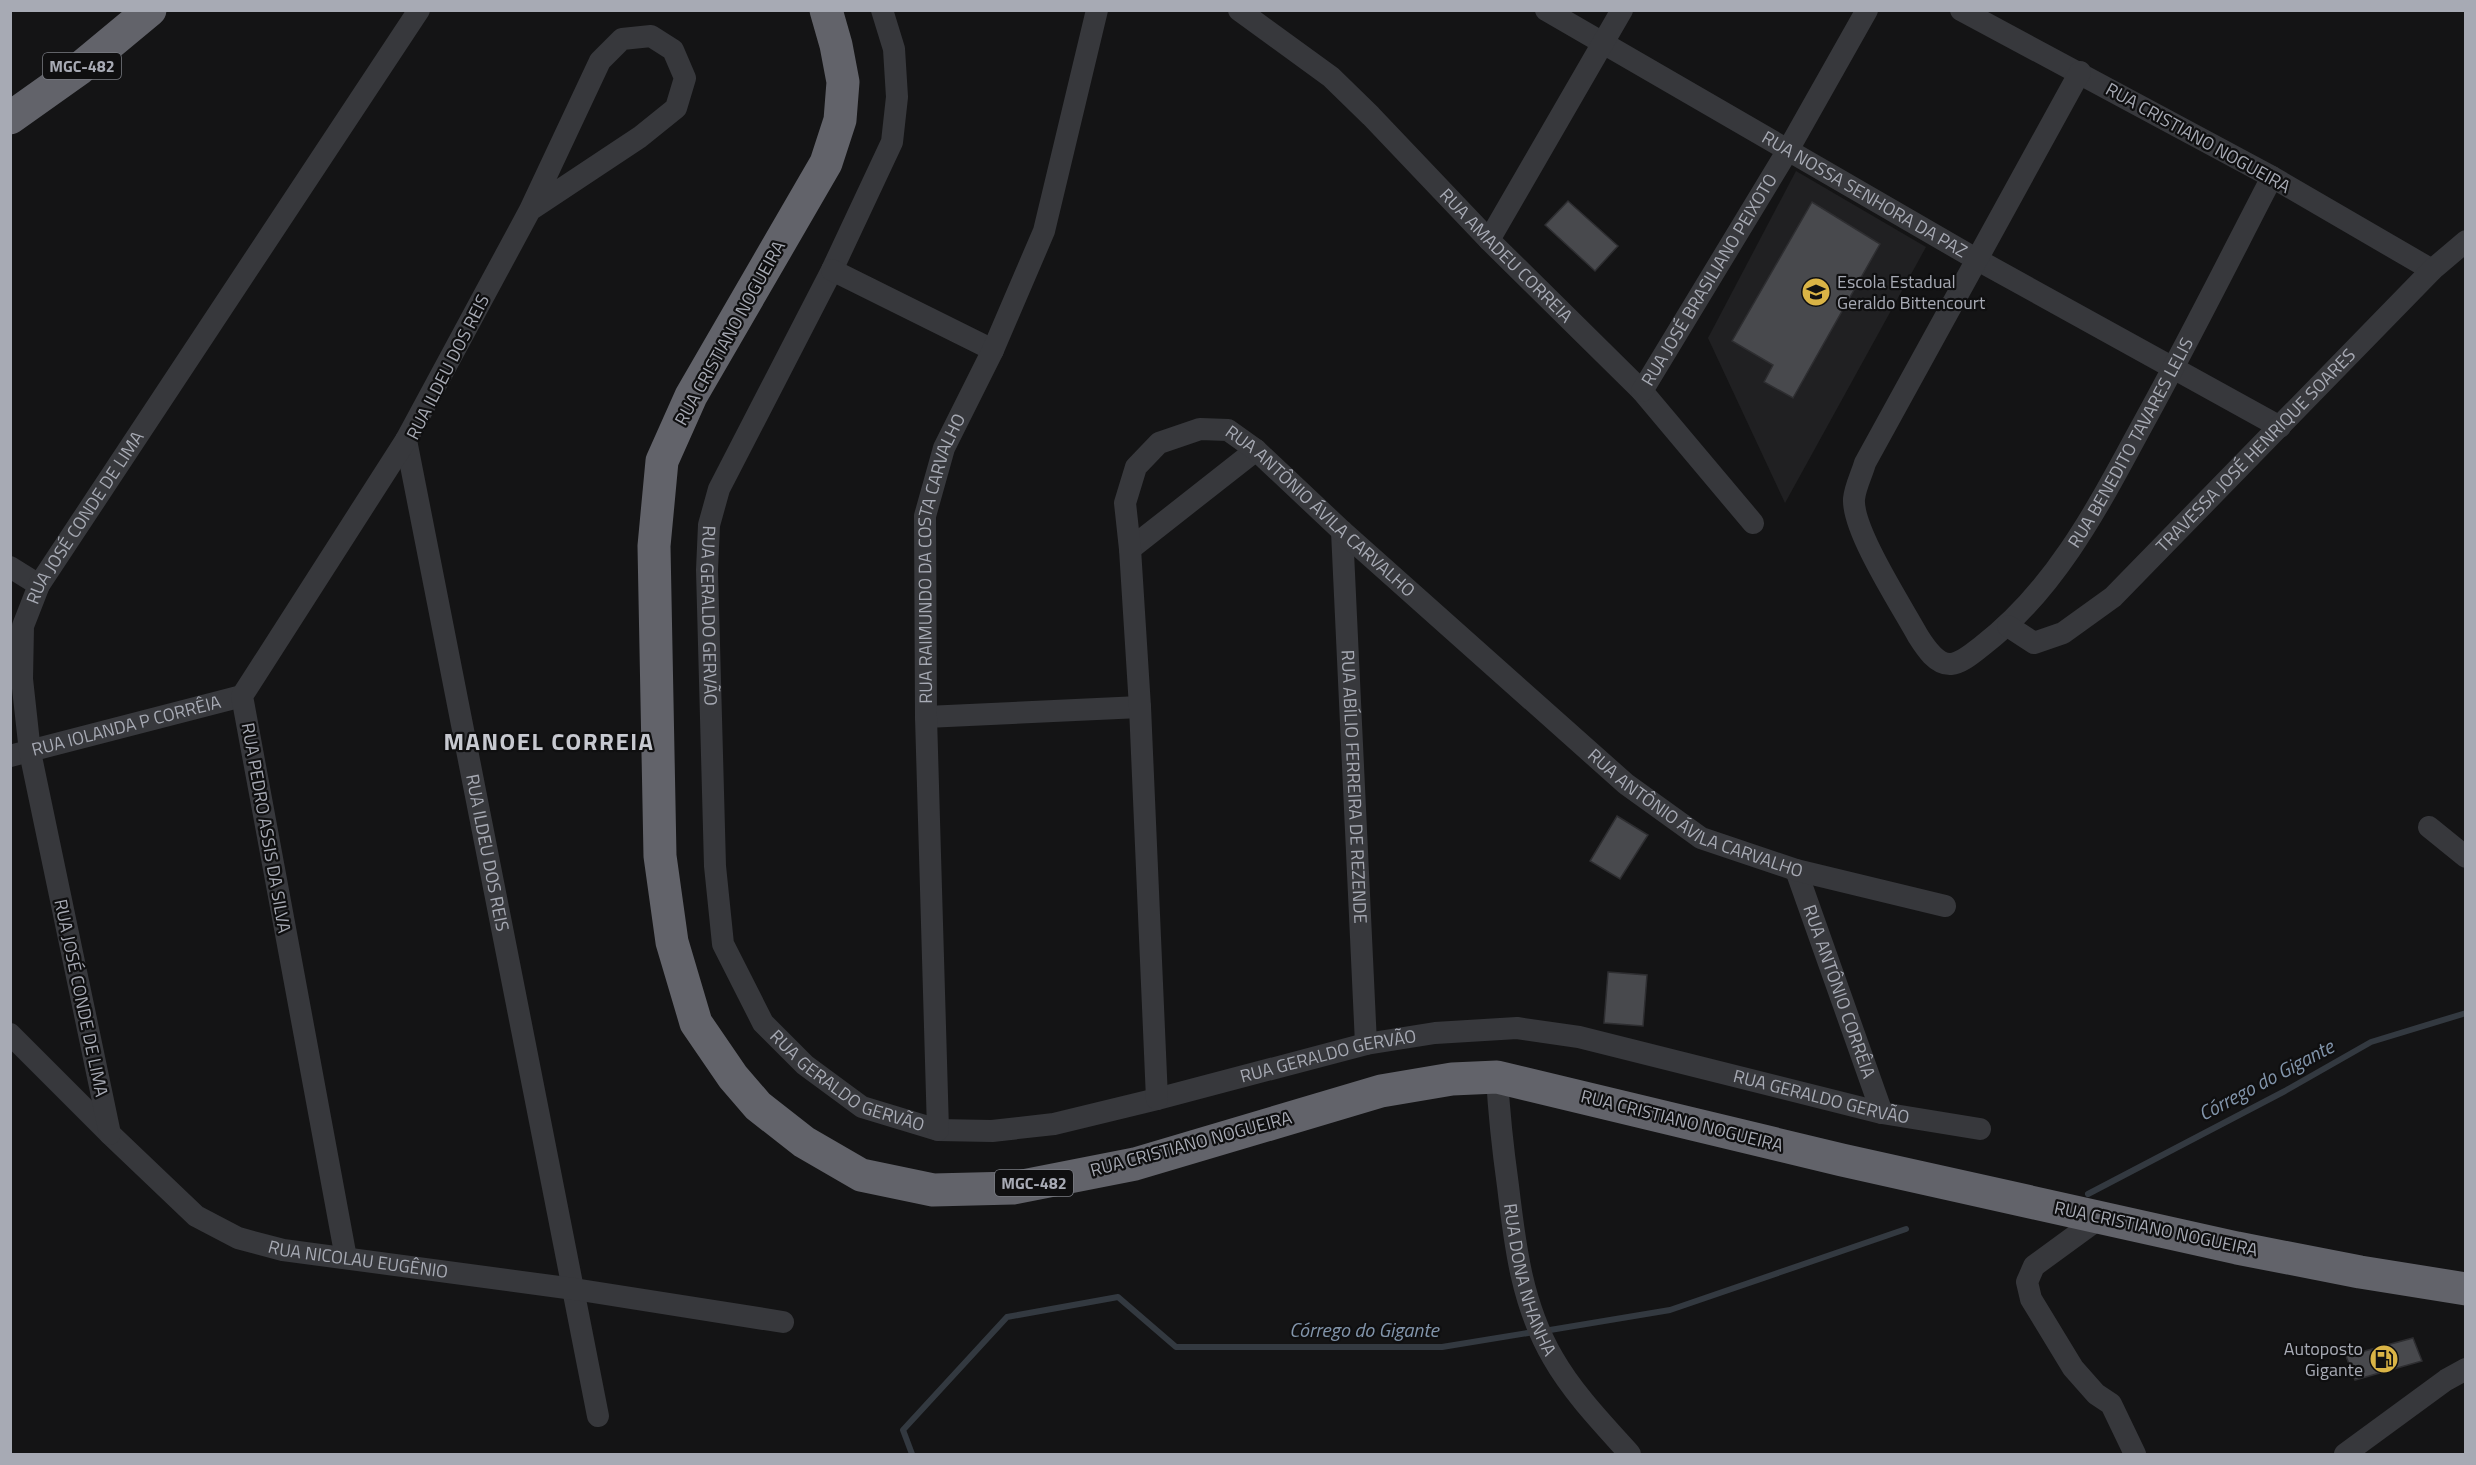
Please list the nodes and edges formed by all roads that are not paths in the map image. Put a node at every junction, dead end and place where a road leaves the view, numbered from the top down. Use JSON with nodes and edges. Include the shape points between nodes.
{"nodes":[{"id":1,"x":150,"y":10,"type":"edge"},
{"id":2,"x":419,"y":10,"type":"edge"},
{"id":3,"x":826,"y":10,"type":"edge"},
{"id":4,"x":882,"y":10,"type":"edge"},
{"id":5,"x":1097,"y":10,"type":"edge"},
{"id":6,"x":1239,"y":10,"type":"edge"},
{"id":7,"x":1546,"y":10,"type":"edge"},
{"id":8,"x":1622,"y":10,"type":"edge"},
{"id":9,"x":1867,"y":10,"type":"edge"},
{"id":10,"x":1961,"y":10,"type":"edge"},
{"id":11,"x":1604,"y":43,"type":"junction"},
{"id":12,"x":2080,"y":72,"type":"junction"},
{"id":13,"x":10,"y":118,"type":"edge"},
{"id":14,"x":1788,"y":150,"type":"junction"},
{"id":15,"x":2272,"y":177,"type":"junction"},
{"id":16,"x":531,"y":210,"type":"junction"},
{"id":17,"x":1490,"y":240,"type":"junction"},
{"id":18,"x":2466,"y":241,"type":"edge"},
{"id":19,"x":1976,"y":259,"type":"junction"},
{"id":20,"x":832,"y":270,"type":"junction"},
{"id":21,"x":2432,"y":270,"type":"junction"},
{"id":22,"x":993,"y":350,"type":"junction"},
{"id":23,"x":2174,"y":368,"type":"junction"},
{"id":24,"x":1642,"y":391,"type":"junction"},
{"id":25,"x":2280,"y":427,"type":"junction"},
{"id":26,"x":406,"y":441,"type":"junction"},
{"id":27,"x":1256,"y":450,"type":"junction"},
{"id":28,"x":1753,"y":523,"type":"dead end"},
{"id":29,"x":1342,"y":531,"type":"junction"},
{"id":30,"x":1130,"y":549,"type":"junction"},
{"id":31,"x":10,"y":567,"type":"edge"},
{"id":32,"x":39,"y":585,"type":"junction"},
{"id":33,"x":2007,"y":626,"type":"junction"},
{"id":34,"x":242,"y":696,"type":"junction"},
{"id":35,"x":1140,"y":707,"type":"junction"},
{"id":36,"x":926,"y":717,"type":"junction"},
{"id":37,"x":20,"y":754,"type":"edge"},
{"id":38,"x":2429,"y":827,"type":"dead end"},
{"id":39,"x":2466,"y":857,"type":"edge"},
{"id":40,"x":1796,"y":870,"type":"junction"},
{"id":41,"x":1945,"y":906,"type":"dead end"},
{"id":42,"x":10,"y":1034,"type":"edge"},
{"id":43,"x":1366,"y":1044,"type":"junction"},
{"id":44,"x":1497,"y":1077,"type":"junction"},
{"id":45,"x":1157,"y":1099,"type":"junction"},
{"id":46,"x":1882,"y":1113,"type":"junction"},
{"id":47,"x":1980,"y":1129,"type":"dead end"},
{"id":48,"x":938,"y":1130,"type":"junction"},
{"id":49,"x":110,"y":1134,"type":"junction"},
{"id":50,"x":2101,"y":1216,"type":"junction"},
{"id":51,"x":345,"y":1258,"type":"junction"},
{"id":52,"x":574,"y":1289,"type":"junction"},
{"id":53,"x":2466,"y":1289,"type":"edge"},
{"id":54,"x":783,"y":1322,"type":"dead end"},
{"id":55,"x":2466,"y":1369,"type":"edge"},
{"id":56,"x":598,"y":1416,"type":"dead end"},
{"id":57,"x":1630,"y":1455,"type":"edge"},
{"id":58,"x":2135,"y":1455,"type":"edge"},
{"id":59,"x":2345,"y":1455,"type":"edge"}],
"edges":[{"from":1,"to":13,"type":"highway","number":"MGC-482","via":[[79,69]]},
{"from":2,"to":32,"type":"street","name":"RUA JOSÉ CONDE DE LIMA"},
{"from":3,"to":44,"type":"highway","name":"RUA CRISTIANO NOGUEIRA","number":"MGC-482","via":[[843,82],[840,120],[826,164],[691,396],[662,461],[654,546],[660,856],[672,942],[696,1023],[758,1106],[804,1142],[861,1175],[933,1190],[1013,1188],[1124,1166],[1381,1091],[1452,1079]]},
{"from":4,"to":20,"type":"street","name":"RUA GERALDO GERVÃO","via":[[894,49],[897,97],[892,142]]},
{"from":5,"to":22,"type":"street","name":"RUA RAIMUNDO DA COSTA CARVALHO","via":[[1044,231]]},
{"from":6,"to":17,"type":"street","name":"RUA AMADEU CORREIA","via":[[1331,77]]},
{"from":7,"to":11,"type":"street","name":"RUA NOSSA SENHORA DA PAZ"},
{"from":8,"to":11,"type":"street"},
{"from":9,"to":14,"type":"street","name":"RUA JOSÉ BRASILIANO PEIXOTO"},
{"from":10,"to":12,"type":"street","name":"RUA CRISTIANO NOGUEIRA"},
{"from":11,"to":14,"type":"street","name":"RUA NOSSA SENHORA DA PAZ"},
{"from":11,"to":17,"type":"street"},
{"from":12,"to":15,"type":"street","name":"RUA CRISTIANO NOGUEIRA"},
{"from":12,"to":19,"type":"street"},
{"from":14,"to":19,"type":"street","name":"RUA NOSSA SENHORA DA PAZ"},
{"from":14,"to":24,"type":"street","name":"RUA JOSÉ BRASILIANO PEIXOTO"},
{"from":15,"to":21,"type":"street","name":"RUA CRISTIANO NOGUEIRA"},
{"from":15,"to":23,"type":"street","name":"RUA BENEDITO TAVARES LELIS"},
{"from":16,"to":16,"type":"street","name":"RUA ILDEU DOS REIS","via":[[600,60],[622,39],[651,36],[673,50],[685,78],[676,108],[640,137]]},
{"from":16,"to":26,"type":"street","name":"RUA ILDEU DOS REIS"},
{"from":17,"to":24,"type":"street","name":"RUA AMADEU CORREIA"},
{"from":18,"to":21,"type":"street","name":"TRAVESSA JOSÉ HENRIQUE SOARES"},
{"from":19,"to":23,"type":"street","name":"RUA NOSSA SENHORA DA PAZ"},
{"from":19,"to":33,"type":"street","name":"RUA BENEDITO TAVARES LELIS","via":[[1865,463],[1854,496],[1855,514],[1867,544],[1918,636],[1942,663],[1952,664],[1968,657]]},
{"from":20,"to":22,"type":"street"},
{"from":20,"to":48,"type":"street","name":"RUA GERALDO GERVÃO","via":[[719,489],[710,525],[707,570],[716,866],[723,944],[763,1023],[805,1065],[862,1107]]},
{"from":21,"to":25,"type":"street","name":"TRAVESSA JOSÉ HENRIQUE SOARES"},
{"from":22,"to":36,"type":"street","name":"RUA RAIMUNDO DA COSTA CARVALHO","via":[[944,448],[925,516]]},
{"from":23,"to":25,"type":"street","name":"RUA NOSSA SENHORA DA PAZ"},
{"from":23,"to":33,"type":"street","name":"RUA BENEDITO TAVARES LELIS","via":[[2068,556]]},
{"from":24,"to":28,"type":"street","name":"RUA AMADEU CORREIA"},
{"from":25,"to":33,"type":"street","name":"TRAVESSA JOSÉ HENRIQUE SOARES","via":[[2113,597],[2063,633],[2034,643]]},
{"from":26,"to":34,"type":"street"},
{"from":26,"to":52,"type":"street","name":"RUA ILDEU DOS REIS"},
{"from":27,"to":29,"type":"street","name":"RUA ANTÔNIO ÁVILA CARVALHO"},
{"from":27,"to":30,"type":"street"},
{"from":27,"to":30,"type":"street","name":"RUA ANTÔNIO ÁVILA CARVALHO","via":[[1228,430],[1200,429],[1159,443],[1136,467],[1125,502]]},
{"from":29,"to":40,"type":"street","name":"RUA ANTÔNIO ÁVILA CARVALHO","via":[[1626,784],[1701,838]]},
{"from":29,"to":43,"type":"street","name":"RUA ABÍLIO FERREIRA DE REZENDE"},
{"from":30,"to":35,"type":"street","name":"RUA ANTÔNIO ÁVILA CARVALHO"},
{"from":31,"to":32,"type":"street"},
{"from":32,"to":37,"type":"street","name":"RUA JOSÉ CONDE DE LIMA","via":[[23,626]]},
{"from":34,"to":37,"type":"street","name":"RUA IOLANDA P CORRÊIA"},
{"from":34,"to":51,"type":"street","name":"RUA PEDRO ASSIS DA SILVA"},
{"from":35,"to":36,"type":"street"},
{"from":35,"to":45,"type":"street","name":"RUA ANTÔNIO ÁVILA CARVALHO"},
{"from":36,"to":48,"type":"street","name":"RUA RAIMUNDO DA COSTA CARVALHO"},
{"from":37,"to":49,"type":"street","name":"RUA JOSÉ CONDE DE LIMA"},
{"from":38,"to":39,"type":"street"},
{"from":40,"to":41,"type":"street","name":"RUA ANTÔNIO ÁVILA CARVALHO"},
{"from":40,"to":46,"type":"street","name":"RUA ANTÔNIO CORRÊIA"},
{"from":42,"to":49,"type":"street","name":"RUA NICOLAU EUGÊNIO"},
{"from":43,"to":45,"type":"street","name":"RUA GERALDO GERVÃO"},
{"from":43,"to":46,"type":"street","name":"RUA GERALDO GERVÃO","via":[[1435,1033],[1517,1028],[1579,1037]]},
{"from":44,"to":50,"type":"highway","name":"RUA CRISTIANO NOGUEIRA","number":"MGC-482","via":[[1842,1160]]},
{"from":44,"to":57,"type":"street","name":"RUA DONA NHANHA","via":[[1512,1226],[1528,1305],[1552,1357]]},
{"from":45,"to":48,"type":"street","name":"RUA GERALDO GERVÃO","via":[[1054,1124],[992,1131]]},
{"from":46,"to":47,"type":"street","name":"RUA GERALDO GERVÃO"},
{"from":49,"to":51,"type":"street","name":"RUA NICOLAU EUGÊNIO","via":[[196,1216],[238,1238]]},
{"from":50,"to":53,"type":"highway","name":"RUA CRISTIANO NOGUEIRA","number":"MGC-482","via":[[2237,1248]]},
{"from":50,"to":58,"type":"street","via":[[2034,1266],[2027,1282],[2031,1299],[2073,1368],[2096,1394],[2111,1404]]},
{"from":51,"to":52,"type":"street","name":"RUA NICOLAU EUGÊNIO"},
{"from":52,"to":54,"type":"street","name":"RUA NICOLAU EUGÊNIO"},
{"from":52,"to":56,"type":"street","name":"RUA ILDEU DOS REIS"},
{"from":55,"to":59,"type":"street"}]}
